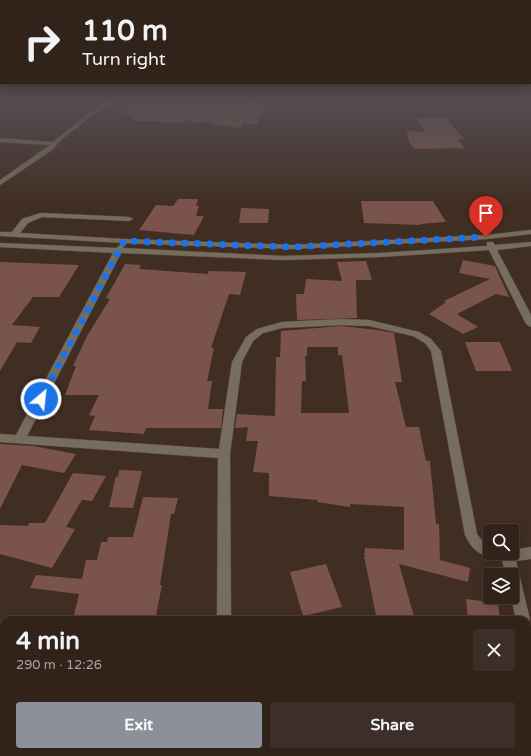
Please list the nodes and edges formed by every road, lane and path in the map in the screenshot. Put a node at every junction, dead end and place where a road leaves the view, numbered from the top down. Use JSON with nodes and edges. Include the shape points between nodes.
{"nodes":[{"id":1,"x":63,"y":136,"type":"edge"},
{"id":2,"x":0,"y":140,"type":"edge"},
{"id":3,"x":56,"y":144,"type":"junction"},
{"id":4,"x":0,"y":183,"type":"edge"},
{"id":5,"x":129,"y":219,"type":"dead end"},
{"id":6,"x":531,"y":232,"type":"edge"},
{"id":7,"x":0,"y":234,"type":"edge"},
{"id":8,"x":14,"y":234,"type":"junction"},
{"id":9,"x":486,"y":237,"type":"junction"},
{"id":10,"x":124,"y":241,"type":"junction"},
{"id":11,"x":531,"y":244,"type":"edge"},
{"id":12,"x":0,"y":245,"type":"edge"},
{"id":13,"x":492,"y":248,"type":"junction"},
{"id":14,"x":117,"y":252,"type":"junction"},
{"id":15,"x":531,"y":324,"type":"edge"},
{"id":16,"x":0,"y":438,"type":"edge"},
{"id":17,"x":20,"y":438,"type":"junction"},
{"id":18,"x":224,"y":454,"type":"junction"},
{"id":19,"x":483,"y":549,"type":"edge"},
{"id":20,"x":531,"y":553,"type":"edge"},
{"id":21,"x":519,"y":555,"type":"edge"},
{"id":22,"x":509,"y":560,"type":"edge"},
{"id":23,"x":224,"y":616,"type":"edge"},
{"id":24,"x":522,"y":616,"type":"edge"}],
"edges":[{"from":1,"to":3,"type":"street"},
{"from":2,"to":3,"type":"street"},
{"from":3,"to":4,"type":"street"},
{"from":5,"to":8,"type":"street","via":[[41,215],[25,222]]},
{"from":6,"to":9,"type":"street"},
{"from":7,"to":8,"type":"street"},
{"from":8,"to":10,"type":"street"},
{"from":9,"to":10,"type":"street","via":[[293,247]]},
{"from":9,"to":13,"type":"street"},
{"from":10,"to":14,"type":"street"},
{"from":11,"to":13,"type":"street"},
{"from":12,"to":14,"type":"street"},
{"from":13,"to":14,"type":"street","via":[[283,258]]},
{"from":13,"to":15,"type":"street"},
{"from":14,"to":17,"type":"street"},
{"from":16,"to":17,"type":"street"},
{"from":17,"to":18,"type":"street"},
{"from":18,"to":19,"type":"street","via":[[237,362],[249,339],[260,331],[282,325],[341,322],[369,323],[416,334],[428,341],[436,351],[471,535]]},
{"from":18,"to":23,"type":"street"},
{"from":20,"to":21,"type":"street"},
{"from":22,"to":24,"type":"street"}]}
